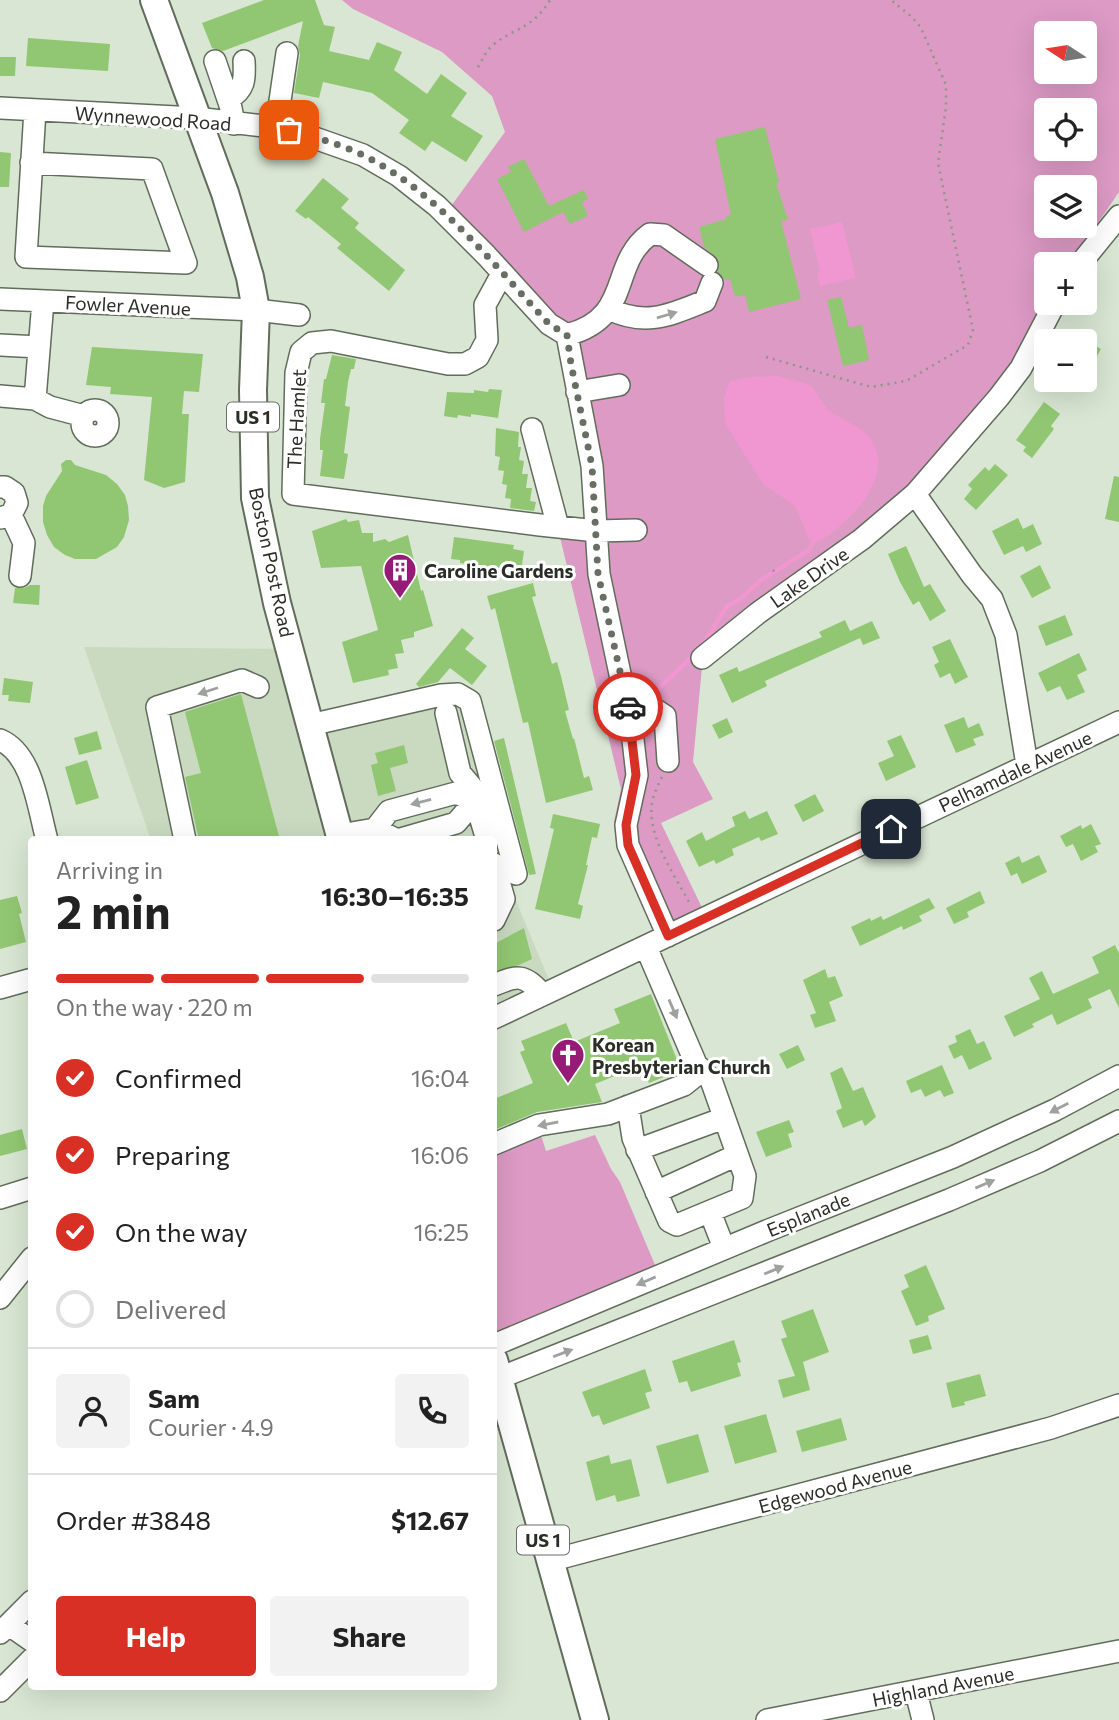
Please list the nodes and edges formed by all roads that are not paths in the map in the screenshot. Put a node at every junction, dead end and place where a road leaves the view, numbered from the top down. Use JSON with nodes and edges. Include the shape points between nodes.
{"nodes":[{"id":1,"x":154,"y":0,"type":"edge"},
{"id":2,"x":287,"y":53,"type":"dead end"},
{"id":3,"x":215,"y":61,"type":"dead end"},
{"id":4,"x":244,"y":61,"type":"dead end"},
{"id":5,"x":228,"y":99,"type":"junction"},
{"id":6,"x":0,"y":108,"type":"edge"},
{"id":7,"x":34,"y":110,"type":"junction"},
{"id":8,"x":197,"y":118,"type":"junction"},
{"id":9,"x":234,"y":124,"type":"junction"},
{"id":10,"x":276,"y":128,"type":"junction"},
{"id":11,"x":31,"y":163,"type":"junction"},
{"id":12,"x":1119,"y":216,"type":"edge"},
{"id":13,"x":1090,"y":252,"type":"edge"},
{"id":14,"x":502,"y":274,"type":"junction"},
{"id":15,"x":0,"y":299,"type":"edge"},
{"id":16,"x":43,"y":301,"type":"junction"},
{"id":17,"x":610,"y":309,"type":"junction"},
{"id":18,"x":256,"y":310,"type":"junction"},
{"id":19,"x":299,"y":315,"type":"dead end"},
{"id":20,"x":1048,"y":315,"type":"edge"},
{"id":21,"x":567,"y":335,"type":"junction"},
{"id":22,"x":0,"y":345,"type":"edge"},
{"id":23,"x":39,"y":347,"type":"junction"},
{"id":24,"x":619,"y":385,"type":"dead end"},
{"id":25,"x":577,"y":392,"type":"junction"},
{"id":26,"x":0,"y":396,"type":"edge"},
{"id":27,"x":35,"y":399,"type":"junction"},
{"id":28,"x":84,"y":416,"type":"dead end"},
{"id":29,"x":532,"y":429,"type":"dead end"},
{"id":30,"x":0,"y":488,"type":"edge"},
{"id":31,"x":915,"y":494,"type":"junction"},
{"id":32,"x":5,"y":516,"type":"edge"},
{"id":33,"x":558,"y":527,"type":"junction"},
{"id":34,"x":636,"y":530,"type":"dead end"},
{"id":35,"x":597,"y":531,"type":"junction"},
{"id":36,"x":20,"y":576,"type":"dead end"},
{"id":37,"x":702,"y":658,"type":"dead end"},
{"id":38,"x":258,"y":687,"type":"dead end"},
{"id":39,"x":446,"y":713,"type":"dead end"},
{"id":40,"x":629,"y":716,"type":"junction"},
{"id":41,"x":1119,"y":722,"type":"edge"},
{"id":42,"x":310,"y":725,"type":"junction"},
{"id":43,"x":0,"y":740,"type":"edge"},
{"id":44,"x":667,"y":761,"type":"road end"},
{"id":45,"x":1027,"y":765,"type":"junction"},
{"id":46,"x":475,"y":802,"type":"junction"},
{"id":47,"x":377,"y":835,"type":"edge"},
{"id":48,"x":46,"y":836,"type":"edge"},
{"id":49,"x":184,"y":836,"type":"edge"},
{"id":50,"x":341,"y":836,"type":"edge"},
{"id":51,"x":359,"y":836,"type":"edge"},
{"id":52,"x":411,"y":836,"type":"edge"},
{"id":53,"x":485,"y":836,"type":"edge"},
{"id":54,"x":516,"y":874,"type":"dead end"},
{"id":55,"x":497,"y":876,"type":"edge"},
{"id":56,"x":497,"y":913,"type":"edge"},
{"id":57,"x":668,"y":936,"type":"junction"},
{"id":58,"x":646,"y":947,"type":"junction"},
{"id":59,"x":28,"y":980,"type":"edge"},
{"id":60,"x":497,"y":984,"type":"edge"},
{"id":61,"x":0,"y":988,"type":"edge"},
{"id":62,"x":542,"y":995,"type":"junction"},
{"id":63,"x":497,"y":1016,"type":"edge"},
{"id":64,"x":696,"y":1064,"type":"junction"},
{"id":65,"x":1119,"y":1076,"type":"edge"},
{"id":66,"x":628,"y":1106,"type":"junction"},
{"id":67,"x":724,"y":1118,"type":"junction"},
{"id":68,"x":1119,"y":1121,"type":"edge"},
{"id":69,"x":497,"y":1143,"type":"edge"},
{"id":70,"x":637,"y":1150,"type":"junction"},
{"id":71,"x":737,"y":1155,"type":"junction"},
{"id":72,"x":28,"y":1189,"type":"edge"},
{"id":73,"x":656,"y":1192,"type":"junction"},
{"id":74,"x":0,"y":1198,"type":"edge"},
{"id":75,"x":710,"y":1212,"type":"junction"},
{"id":76,"x":724,"y":1248,"type":"junction"},
{"id":77,"x":28,"y":1263,"type":"edge"},
{"id":78,"x":676,"y":1268,"type":"junction"},
{"id":79,"x":0,"y":1298,"type":"edge"},
{"id":80,"x":691,"y":1304,"type":"junction"},
{"id":81,"x":497,"y":1344,"type":"edge"},
{"id":82,"x":497,"y":1372,"type":"edge"},
{"id":83,"x":497,"y":1380,"type":"edge"},
{"id":84,"x":1119,"y":1405,"type":"edge"},
{"id":85,"x":549,"y":1561,"type":"junction"},
{"id":86,"x":28,"y":1605,"type":"edge"},
{"id":87,"x":5,"y":1629,"type":"edge"},
{"id":88,"x":28,"y":1639,"type":"edge"},
{"id":89,"x":1119,"y":1651,"type":"edge"},
{"id":90,"x":28,"y":1663,"type":"edge"},
{"id":91,"x":0,"y":1691,"type":"edge"},
{"id":92,"x":916,"y":1692,"type":"junction"},
{"id":93,"x":595,"y":1720,"type":"edge"},
{"id":94,"x":767,"y":1720,"type":"edge"},
{"id":95,"x":923,"y":1720,"type":"edge"}],
"edges":[{"from":1,"to":8,"type":"main road","name":"Boston Post Road","number":"US 1"},
{"from":2,"to":10,"type":"street"},
{"from":3,"to":5,"type":"street"},
{"from":4,"to":5,"type":"street","via":[[243,88]]},
{"from":5,"to":9,"type":"street"},
{"from":6,"to":7,"type":"street","name":"Wynnewood Road"},
{"from":7,"to":8,"type":"street","name":"Wynnewood Road"},
{"from":7,"to":11,"type":"street"},
{"from":8,"to":9,"type":"street","name":"Wynnewood Road"},
{"from":8,"to":18,"type":"main road","name":"Boston Post Road","number":"US 1","via":[[225,193]]},
{"from":9,"to":10,"type":"street","name":"Wynnewood Road"},
{"from":10,"to":14,"type":"street","name":"Wynnewood Road","via":[[363,155],[399,176],[437,206]]},
{"from":11,"to":11,"type":"street","via":[[26,257],[186,263],[152,169]]},
{"from":12,"to":13,"type":"street"},
{"from":14,"to":21,"type":"street","name":"Wynnewood Road","via":[[549,324]]},
{"from":14,"to":33,"type":"street","name":"The Hamlet","via":[[485,305],[486,340],[478,357],[465,364],[331,341],[312,343],[301,352],[296,373],[293,494]]},
{"from":15,"to":16,"type":"street","name":"Fowler Avenue"},
{"from":16,"to":18,"type":"street","name":"Fowler Avenue"},
{"from":16,"to":23,"type":"street"},
{"from":17,"to":17,"type":"street","one_way":true,"via":[[627,317],[661,318],[705,301],[710,274],[664,235],[650,234],[634,250]]},
{"from":17,"to":21,"type":"street","via":[[585,330]]},
{"from":18,"to":19,"type":"street","name":"Fowler Avenue"},
{"from":18,"to":42,"type":"main road","name":"Boston Post Road","number":"US 1","via":[[255,498]]},
{"from":20,"to":31,"type":"street","name":"Lake Drive","via":[[1014,377]]},
{"from":21,"to":25,"type":"street"},
{"from":22,"to":23,"type":"street"},
{"from":23,"to":27,"type":"street"},
{"from":24,"to":25,"type":"street"},
{"from":25,"to":35,"type":"street","via":[[592,466]]},
{"from":26,"to":27,"type":"street"},
{"from":27,"to":28,"type":"street"},
{"from":29,"to":33,"type":"street"},
{"from":30,"to":32,"type":"street","via":[[10,489],[17,498],[17,508]]},
{"from":31,"to":37,"type":"street","name":"Lake Drive","via":[[862,540]]},
{"from":31,"to":45,"type":"street","via":[[992,599],[1006,635]]},
{"from":32,"to":36,"type":"street","via":[[24,543]]},
{"from":33,"to":35,"type":"street","name":"The Hamlet"},
{"from":34,"to":35,"type":"street","name":"The Hamlet"},
{"from":35,"to":40,"type":"street","via":[[598,574]]},
{"from":38,"to":49,"type":"street","one_way":true,"via":[[242,680],[156,707]]},
{"from":39,"to":46,"type":"street","via":[[460,773],[471,786]]},
{"from":40,"to":44,"type":"street","via":[[656,710],[665,716]]},
{"from":40,"to":57,"type":"street","via":[[636,775],[626,825],[628,845]]},
{"from":41,"to":45,"type":"street","name":"Pelhamdale Avenue"},
{"from":42,"to":50,"type":"main road","name":"Boston Post Road","number":"US 1"},
{"from":42,"to":54,"type":"street","via":[[441,695],[457,694],[470,701]]},
{"from":43,"to":48,"type":"street","via":[[11,745],[27,765]]},
{"from":45,"to":57,"type":"street","name":"Pelhamdale Avenue"},
{"from":46,"to":47,"type":"street","one_way":true,"via":[[456,793],[389,811]]},
{"from":46,"to":52,"type":"street","via":[[456,823]]},
{"from":46,"to":53,"type":"street"},
{"from":47,"to":51,"type":"street"},
{"from":55,"to":56,"type":"street","via":[[503,899]]},
{"from":57,"to":58,"type":"street","name":"Pelhamdale Avenue"},
{"from":58,"to":62,"type":"street","name":"Pelhamdale Avenue"},
{"from":58,"to":64,"type":"street","one_way":true},
{"from":59,"to":61,"type":"street"},
{"from":60,"to":62,"type":"street","via":[[524,978]]},
{"from":62,"to":63,"type":"street","name":"Pelhamdale Avenue"},
{"from":64,"to":66,"type":"street","via":[[694,1077],[684,1085]]},
{"from":64,"to":67,"type":"street","via":[[711,1080]]},
{"from":65,"to":76,"type":"street","name":"Esplanade","one_way":true,"via":[[953,1157]]},
{"from":66,"to":69,"type":"street","one_way":true,"via":[[608,1114],[539,1125]]},
{"from":66,"to":70,"type":"street"},
{"from":67,"to":70,"type":"street"},
{"from":67,"to":71,"type":"street"},
{"from":80,"to":68,"type":"street","name":"Esplanade","one_way":true,"via":[[949,1200]]},
{"from":70,"to":73,"type":"street"},
{"from":71,"to":73,"type":"street"},
{"from":71,"to":75,"type":"street","via":[[745,1176],[743,1198]]},
{"from":72,"to":74,"type":"street"},
{"from":73,"to":75,"type":"street","via":[[669,1221],[677,1225]]},
{"from":75,"to":76,"type":"street"},
{"from":76,"to":78,"type":"street","name":"Esplanade"},
{"from":77,"to":79,"type":"street"},
{"from":78,"to":80,"type":"street"},
{"from":78,"to":81,"type":"street","name":"Esplanade","one_way":true},
{"from":82,"to":80,"type":"street","name":"Esplanade","one_way":true},
{"from":83,"to":85,"type":"main road","number":"US 1"},
{"from":84,"to":85,"type":"street","name":"Edgewood Avenue","via":[[939,1459]]},
{"from":85,"to":93,"type":"main road","number":"US 1"},
{"from":86,"to":87,"type":"street"},
{"from":87,"to":88,"type":"street"},
{"from":89,"to":92,"type":"street","name":"Highland Avenue"},
{"from":90,"to":91,"type":"street"},
{"from":92,"to":94,"type":"street","name":"Highland Avenue"},
{"from":92,"to":95,"type":"street"}]}
